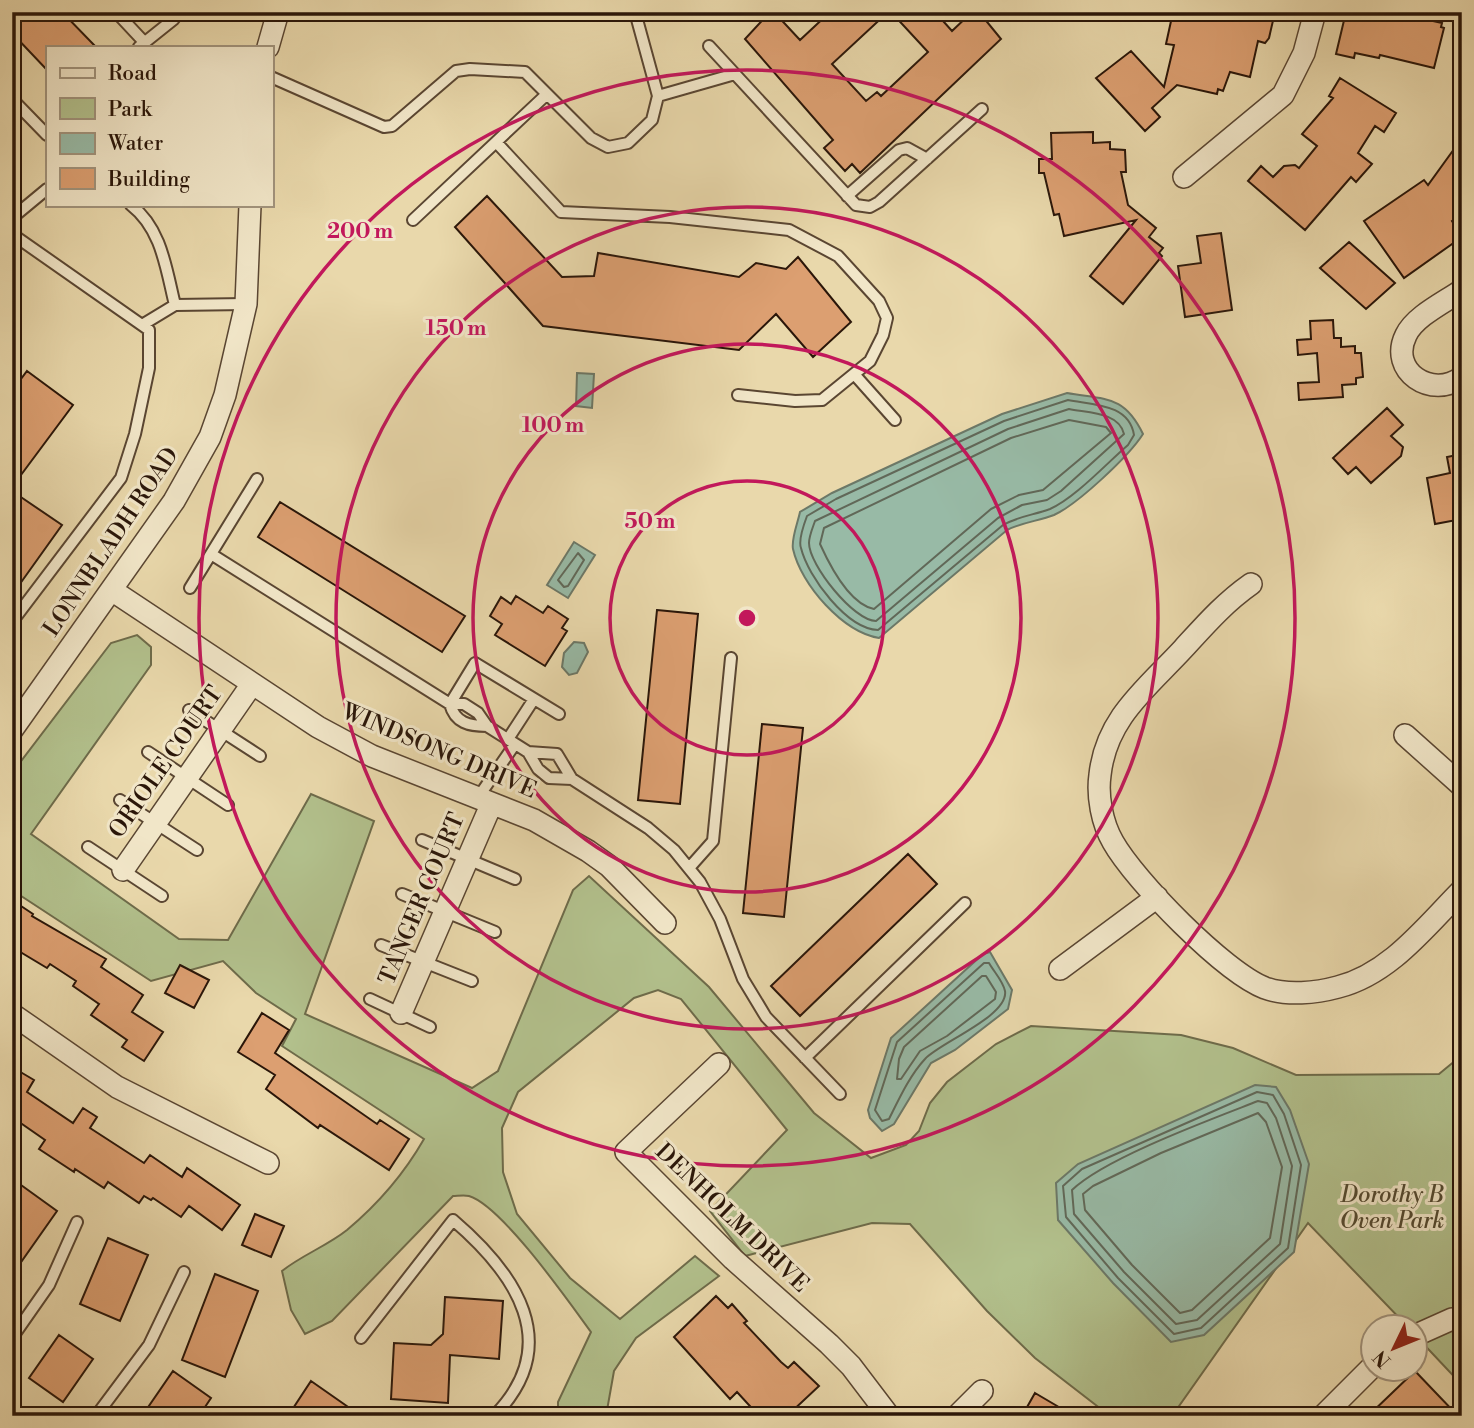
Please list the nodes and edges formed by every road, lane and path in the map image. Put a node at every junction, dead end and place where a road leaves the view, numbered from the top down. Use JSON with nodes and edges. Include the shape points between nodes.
{"nodes":[{"id":1,"x":116,"y":12,"type":"edge"},
{"id":2,"x":278,"y":12,"type":"edge"},
{"id":3,"x":635,"y":12,"type":"edge"},
{"id":4,"x":1315,"y":12,"type":"edge"},
{"id":5,"x":174,"y":19,"type":"dead end"},
{"id":6,"x":142,"y":45,"type":"edge"},
{"id":7,"x":268,"y":46,"type":"edge"},
{"id":8,"x":709,"y":46,"type":"dead end"},
{"id":9,"x":735,"y":74,"type":"junction"},
{"id":10,"x":273,"y":78,"type":"edge"},
{"id":11,"x":546,"y":95,"type":"junction"},
{"id":12,"x":658,"y":96,"type":"junction"},
{"id":13,"x":12,"y":99,"type":"edge"},
{"id":14,"x":982,"y":109,"type":"dead end"},
{"id":15,"x":45,"y":129,"type":"edge"},
{"id":16,"x":495,"y":142,"type":"junction"},
{"id":17,"x":927,"y":159,"type":"junction"},
{"id":18,"x":1184,"y":177,"type":"dead end"},
{"id":19,"x":46,"y":190,"type":"edge"},
{"id":20,"x":847,"y":196,"type":"junction"},
{"id":21,"x":132,"y":206,"type":"edge"},
{"id":22,"x":250,"y":206,"type":"edge"},
{"id":23,"x":12,"y":218,"type":"edge"},
{"id":24,"x":413,"y":220,"type":"dead end"},
{"id":25,"x":12,"y":234,"type":"edge"},
{"id":26,"x":1462,"y":290,"type":"edge"},
{"id":27,"x":246,"y":304,"type":"junction"},
{"id":28,"x":175,"y":305,"type":"junction"},
{"id":29,"x":142,"y":325,"type":"junction"},
{"id":30,"x":854,"y":374,"type":"junction"},
{"id":31,"x":1462,"y":377,"type":"edge"},
{"id":32,"x":738,"y":395,"type":"dead end"},
{"id":33,"x":894,"y":420,"type":"dead end"},
{"id":34,"x":257,"y":479,"type":"dead end"},
{"id":35,"x":211,"y":554,"type":"junction"},
{"id":36,"x":1251,"y":583,"type":"dead end"},
{"id":37,"x":190,"y":588,"type":"dead end"},
{"id":38,"x":113,"y":591,"type":"junction"},
{"id":39,"x":12,"y":622,"type":"edge"},
{"id":40,"x":731,"y":657,"type":"dead end"},
{"id":41,"x":252,"y":684,"type":"junction"},
{"id":42,"x":534,"y":699,"type":"junction"},
{"id":43,"x":450,"y":704,"type":"junction"},
{"id":44,"x":189,"y":710,"type":"dead end"},
{"id":45,"x":559,"y":714,"type":"dead end"},
{"id":46,"x":487,"y":726,"type":"junction"},
{"id":47,"x":12,"y":730,"type":"edge"},
{"id":48,"x":220,"y":730,"type":"junction"},
{"id":49,"x":1405,"y":735,"type":"dead end"},
{"id":50,"x":512,"y":741,"type":"junction"},
{"id":51,"x":148,"y":752,"type":"dead end"},
{"id":52,"x":528,"y":752,"type":"junction"},
{"id":53,"x":260,"y":756,"type":"dead end"},
{"id":54,"x":187,"y":778,"type":"junction"},
{"id":55,"x":572,"y":779,"type":"junction"},
{"id":56,"x":1462,"y":786,"type":"edge"},
{"id":57,"x":120,"y":800,"type":"dead end"},
{"id":58,"x":484,"y":802,"type":"junction"},
{"id":59,"x":228,"y":805,"type":"dead end"},
{"id":60,"x":156,"y":823,"type":"junction"},
{"id":61,"x":422,"y":840,"type":"dead end"},
{"id":62,"x":88,"y":847,"type":"dead end"},
{"id":63,"x":197,"y":850,"type":"dead end"},
{"id":64,"x":468,"y":859,"type":"junction"},
{"id":65,"x":688,"y":867,"type":"junction"},
{"id":66,"x":123,"y":870,"type":"junction"},
{"id":67,"x":515,"y":879,"type":"dead end"},
{"id":68,"x":1462,"y":890,"type":"edge"},
{"id":69,"x":401,"y":894,"type":"dead end"},
{"id":70,"x":162,"y":896,"type":"dead end"},
{"id":71,"x":1157,"y":897,"type":"junction"},
{"id":72,"x":965,"y":903,"type":"dead end"},
{"id":73,"x":445,"y":912,"type":"junction"},
{"id":74,"x":665,"y":923,"type":"dead end"},
{"id":75,"x":495,"y":932,"type":"dead end"},
{"id":76,"x":381,"y":945,"type":"dead end"},
{"id":77,"x":423,"y":962,"type":"junction"},
{"id":78,"x":1060,"y":969,"type":"dead end"},
{"id":79,"x":472,"y":981,"type":"dead end"},
{"id":80,"x":370,"y":999,"type":"dead end"},
{"id":81,"x":401,"y":1013,"type":"junction"},
{"id":82,"x":12,"y":1014,"type":"edge"},
{"id":83,"x":430,"y":1027,"type":"dead end"},
{"id":84,"x":806,"y":1058,"type":"junction"},
{"id":85,"x":719,"y":1064,"type":"dead end"},
{"id":86,"x":839,"y":1094,"type":"dead end"},
{"id":87,"x":268,"y":1163,"type":"dead end"},
{"id":88,"x":77,"y":1222,"type":"dead end"},
{"id":89,"x":184,"y":1272,"type":"dead end"},
{"id":90,"x":1457,"y":1323,"type":"edge"},
{"id":91,"x":1428,"y":1332,"type":"edge"},
{"id":92,"x":12,"y":1338,"type":"edge"},
{"id":93,"x":361,"y":1338,"type":"dead end"},
{"id":94,"x":1358,"y":1382,"type":"edge"},
{"id":95,"x":982,"y":1391,"type":"dead end"},
{"id":96,"x":96,"y":1416,"type":"edge"},
{"id":97,"x":494,"y":1416,"type":"edge"},
{"id":98,"x":889,"y":1416,"type":"edge"},
{"id":99,"x":957,"y":1416,"type":"edge"},
{"id":100,"x":1323,"y":1416,"type":"edge"}],
"edges":[{"from":1,"to":6,"type":"lane"},
{"from":2,"to":7,"type":"street"},
{"from":3,"to":12,"type":"lane"},
{"from":4,"to":18,"type":"street","via":[[1304,53],[1283,94]]},
{"from":5,"to":6,"type":"lane"},
{"from":8,"to":9,"type":"lane"},
{"from":9,"to":12,"type":"lane"},
{"from":9,"to":20,"type":"lane"},
{"from":10,"to":11,"type":"lane","via":[[384,127],[392,126],[456,71],[525,72]]},
{"from":11,"to":12,"type":"lane","via":[[591,138],[608,147],[638,135],[652,120]]},
{"from":11,"to":16,"type":"lane"},
{"from":13,"to":15,"type":"lane"},
{"from":14,"to":17,"type":"lane"},
{"from":16,"to":24,"type":"lane"},
{"from":16,"to":30,"type":"lane","via":[[561,212],[670,217],[789,230],[838,256],[879,300],[887,318],[870,361]]},
{"from":17,"to":20,"type":"lane","via":[[906,148],[899,150]]},
{"from":17,"to":20,"type":"lane","via":[[870,207],[856,205]]},
{"from":19,"to":23,"type":"lane"},
{"from":21,"to":28,"type":"lane","via":[[150,223],[161,247]]},
{"from":22,"to":27,"type":"street","name":"LONNBLADH ROAD"},
{"from":25,"to":29,"type":"lane"},
{"from":26,"to":31,"type":"street","via":[[1416,323],[1406,334],[1402,349],[1403,361],[1420,382],[1441,387]]},
{"from":27,"to":28,"type":"lane"},
{"from":27,"to":38,"type":"street","name":"LONNBLADH ROAD","via":[[225,395],[210,437],[174,501]]},
{"from":28,"to":29,"type":"lane"},
{"from":29,"to":39,"type":"lane","via":[[149,330],[149,368],[121,478]]},
{"from":30,"to":32,"type":"lane","via":[[822,400]]},
{"from":30,"to":33,"type":"lane"},
{"from":34,"to":35,"type":"lane"},
{"from":35,"to":37,"type":"lane"},
{"from":35,"to":43,"type":"lane"},
{"from":36,"to":71,"type":"street","via":[[1222,605],[1131,701],[1107,741],[1100,775],[1104,821],[1113,842]]},
{"from":38,"to":41,"type":"street","name":"WINDSONG DRIVE"},
{"from":38,"to":47,"type":"street","name":"LONNBLADH ROAD"},
{"from":40,"to":65,"type":"lane","via":[[713,841]]},
{"from":41,"to":48,"type":"street","name":"ORIOLE COURT"},
{"from":41,"to":58,"type":"street","name":"WINDSONG DRIVE","via":[[372,756]]},
{"from":42,"to":43,"type":"lane","via":[[475,663]]},
{"from":42,"to":45,"type":"lane"},
{"from":42,"to":50,"type":"lane"},
{"from":43,"to":46,"type":"lane","via":[[464,704]]},
{"from":43,"to":46,"type":"lane","via":[[460,721]]},
{"from":44,"to":48,"type":"lane"},
{"from":46,"to":50,"type":"lane"},
{"from":48,"to":53,"type":"lane"},
{"from":48,"to":54,"type":"street","name":"ORIOLE COURT"},
{"from":49,"to":56,"type":"street"},
{"from":50,"to":52,"type":"lane"},
{"from":50,"to":58,"type":"lane"},
{"from":51,"to":54,"type":"lane"},
{"from":52,"to":55,"type":"lane","via":[[549,778]]},
{"from":52,"to":55,"type":"lane","via":[[556,754]]},
{"from":54,"to":59,"type":"lane"},
{"from":54,"to":60,"type":"street","name":"ORIOLE COURT"},
{"from":55,"to":65,"type":"lane","via":[[648,828]]},
{"from":57,"to":60,"type":"lane"},
{"from":58,"to":64,"type":"street","name":"TANGER COURT"},
{"from":58,"to":74,"type":"street","name":"WINDSONG DRIVE","via":[[534,820],[588,851],[610,866]]},
{"from":60,"to":63,"type":"lane"},
{"from":60,"to":66,"type":"street","name":"ORIOLE COURT"},
{"from":61,"to":64,"type":"lane"},
{"from":62,"to":66,"type":"lane"},
{"from":64,"to":67,"type":"lane"},
{"from":64,"to":73,"type":"street","name":"TANGER COURT"},
{"from":65,"to":84,"type":"lane","via":[[720,919],[743,979],[766,1017]]},
{"from":66,"to":70,"type":"lane"},
{"from":68,"to":71,"type":"street","via":[[1385,965],[1359,981],[1310,992],[1267,989],[1244,978]]},
{"from":69,"to":73,"type":"lane"},
{"from":71,"to":78,"type":"street"},
{"from":72,"to":84,"type":"lane"},
{"from":73,"to":75,"type":"lane"},
{"from":73,"to":77,"type":"street","name":"TANGER COURT"},
{"from":76,"to":77,"type":"lane"},
{"from":77,"to":79,"type":"lane"},
{"from":77,"to":81,"type":"street","name":"TANGER COURT"},
{"from":80,"to":81,"type":"lane"},
{"from":81,"to":83,"type":"lane"},
{"from":82,"to":87,"type":"street","via":[[117,1087]]},
{"from":84,"to":86,"type":"lane"},
{"from":85,"to":98,"type":"street","name":"DENHOLM DRIVE","via":[[625,1152],[851,1366]]},
{"from":88,"to":92,"type":"lane","via":[[49,1285]]},
{"from":89,"to":96,"type":"lane","via":[[149,1345]]},
{"from":90,"to":91,"type":"street"},
{"from":93,"to":97,"type":"lane","via":[[453,1220],[502,1267],[519,1297],[528,1329],[529,1350],[517,1385]]},
{"from":94,"to":100,"type":"street"},
{"from":95,"to":99,"type":"street"}]}
